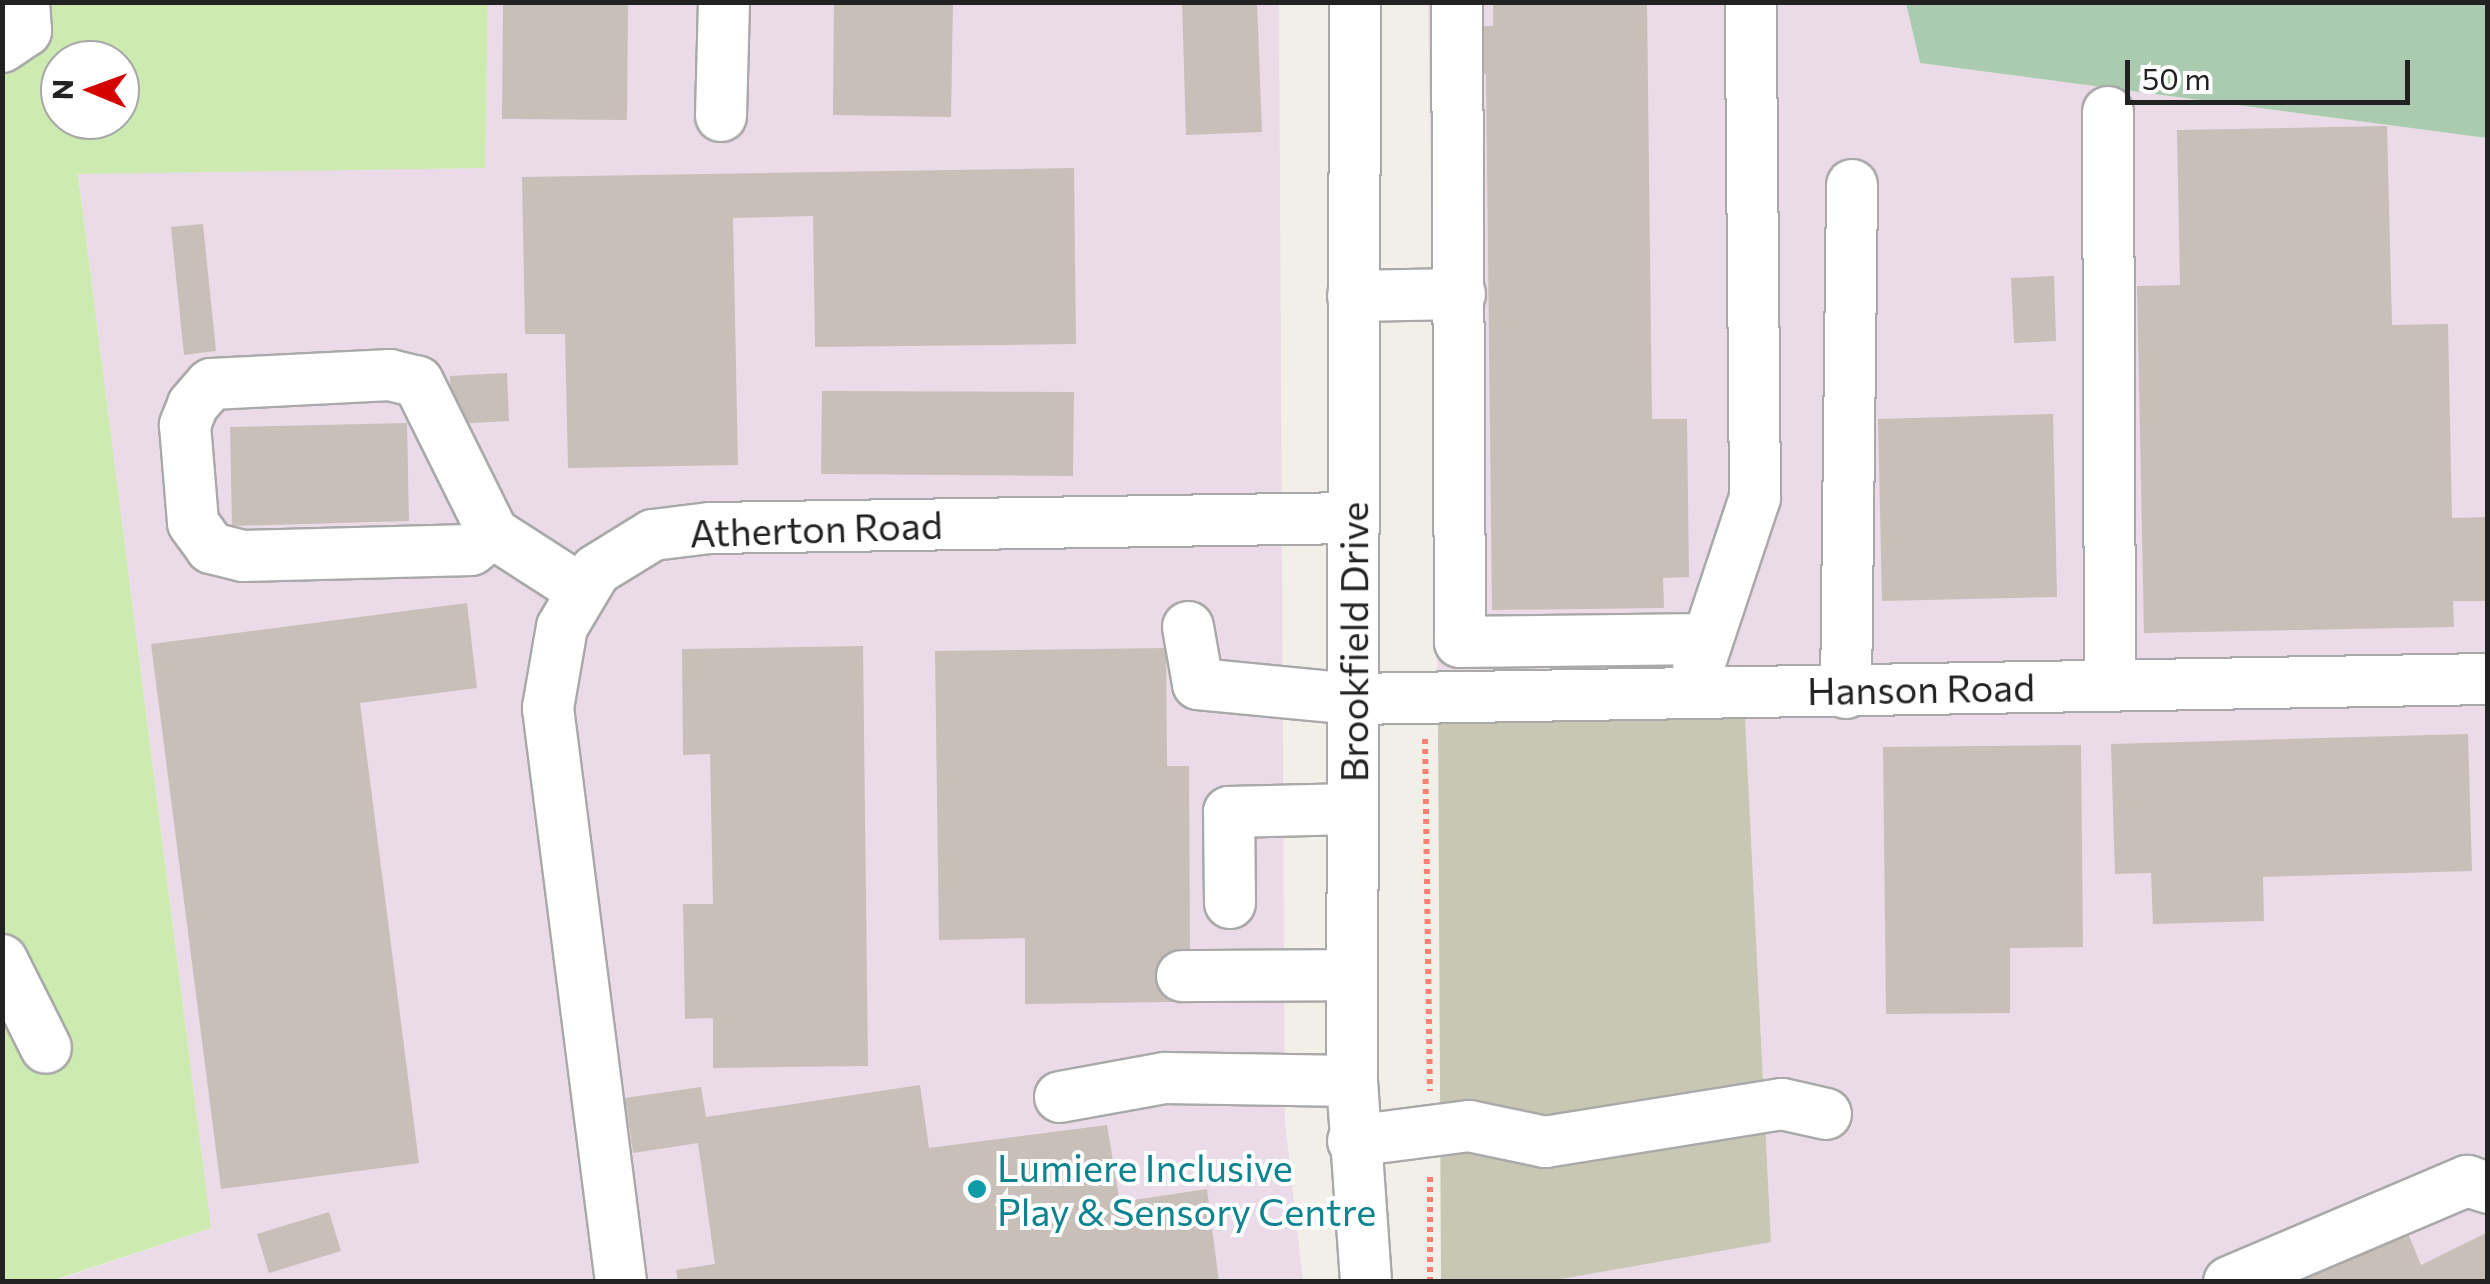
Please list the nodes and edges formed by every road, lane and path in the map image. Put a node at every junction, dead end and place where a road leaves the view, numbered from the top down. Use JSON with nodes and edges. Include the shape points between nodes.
{"nodes":[{"id":1,"x":24,"y":2,"type":"edge"},
{"id":2,"x":724,"y":2,"type":"edge"},
{"id":3,"x":1355,"y":2,"type":"edge"},
{"id":4,"x":1457,"y":2,"type":"edge"},
{"id":5,"x":1751,"y":2,"type":"edge"},
{"id":6,"x":2,"y":47,"type":"edge"},
{"id":7,"x":2108,"y":112,"type":"dead end"},
{"id":8,"x":721,"y":116,"type":"dead end"},
{"id":9,"x":1852,"y":185,"type":"dead end"},
{"id":10,"x":1460,"y":294,"type":"junction"},
{"id":11,"x":1354,"y":296,"type":"junction"},
{"id":12,"x":1353,"y":518,"type":"junction"},
{"id":13,"x":493,"y":533,"type":"junction"},
{"id":14,"x":583,"y":592,"type":"junction"},
{"id":15,"x":1188,"y":627,"type":"dead end"},
{"id":16,"x":1705,"y":639,"type":"junction"},
{"id":17,"x":2488,"y":679,"type":"edge"},
{"id":18,"x":2110,"y":684,"type":"junction"},
{"id":19,"x":1694,"y":688,"type":"junction"},
{"id":20,"x":1846,"y":692,"type":"junction"},
{"id":21,"x":1354,"y":699,"type":"junction"},
{"id":22,"x":1353,"y":809,"type":"junction"},
{"id":23,"x":1230,"y":903,"type":"dead end"},
{"id":24,"x":2,"y":960,"type":"edge"},
{"id":25,"x":1352,"y":975,"type":"junction"},
{"id":26,"x":1182,"y":976,"type":"dead end"},
{"id":27,"x":46,"y":1048,"type":"dead end"},
{"id":28,"x":1352,"y":1081,"type":"junction"},
{"id":29,"x":1060,"y":1097,"type":"dead end"},
{"id":30,"x":1826,"y":1114,"type":"dead end"},
{"id":31,"x":1353,"y":1141,"type":"junction"},
{"id":32,"x":2488,"y":1188,"type":"edge"},
{"id":33,"x":621,"y":1282,"type":"edge"},
{"id":34,"x":1366,"y":1282,"type":"edge"},
{"id":35,"x":2229,"y":1282,"type":"edge"}],
"edges":[{"from":1,"to":6,"type":"street","via":[[26,31]]},
{"from":2,"to":8,"type":"street"},
{"from":3,"to":11,"type":"street","name":"Brookfield Drive"},
{"from":4,"to":10,"type":"street"},
{"from":5,"to":16,"type":"street","via":[[1754,498]]},
{"from":7,"to":18,"type":"street"},
{"from":9,"to":20,"type":"street"},
{"from":10,"to":11,"type":"street"},
{"from":10,"to":16,"type":"street","via":[[1460,642]]},
{"from":11,"to":12,"type":"street","name":"Brookfield Drive"},
{"from":12,"to":14,"type":"street","name":"Atherton Road","via":[[710,528],[653,534],[596,570]]},
{"from":12,"to":21,"type":"street","name":"Brookfield Drive"},
{"from":13,"to":13,"type":"street","via":[[471,550],[243,556],[211,548],[193,523],[185,425],[192,405],[212,384],[390,375],[418,382]]},
{"from":13,"to":14,"type":"street"},
{"from":14,"to":33,"type":"street","name":"Atherton Road","via":[[562,627],[548,708]]},
{"from":15,"to":21,"type":"street","name":"Hanson Road","via":[[1198,684]]},
{"from":16,"to":19,"type":"street"},
{"from":17,"to":18,"type":"street","name":"Hanson Road"},
{"from":18,"to":20,"type":"street","name":"Hanson Road"},
{"from":19,"to":20,"type":"street","name":"Hanson Road"},
{"from":19,"to":21,"type":"street","name":"Hanson Road"},
{"from":21,"to":22,"type":"street","name":"Brookfield Drive"},
{"from":22,"to":23,"type":"street","via":[[1229,790]]},
{"from":22,"to":25,"type":"street","name":"Brookfield Drive"},
{"from":24,"to":27,"type":"street"},
{"from":25,"to":26,"type":"street"},
{"from":25,"to":28,"type":"street","name":"Brookfield Drive"},
{"from":28,"to":29,"type":"street","via":[[1165,1078]]},
{"from":28,"to":31,"type":"street","name":"Brookfield Drive"},
{"from":30,"to":31,"type":"street","via":[[1782,1104],[1546,1142],[1469,1126]]},
{"from":31,"to":34,"type":"street","name":"Brookfield Drive"},
{"from":32,"to":35,"type":"street","via":[[2467,1181]]}]}
